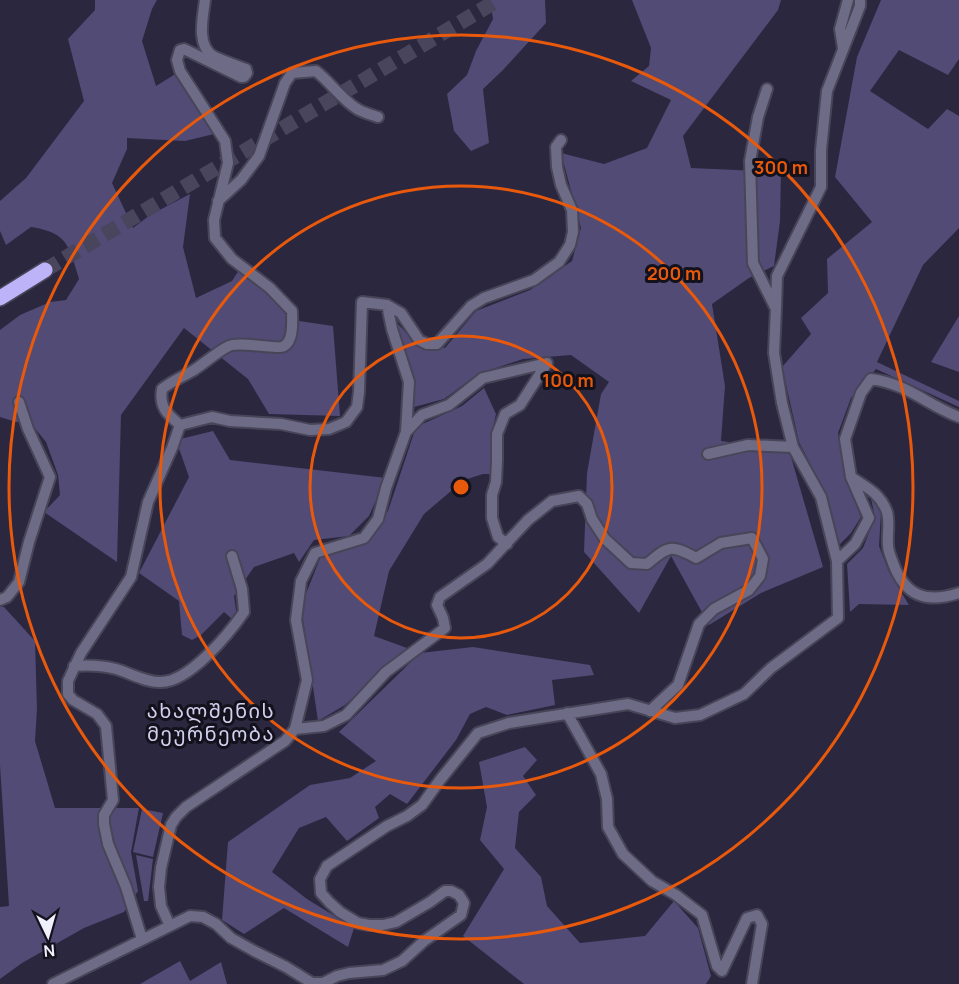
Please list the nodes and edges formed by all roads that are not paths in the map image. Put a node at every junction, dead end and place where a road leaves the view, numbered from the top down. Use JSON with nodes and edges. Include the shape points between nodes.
{"nodes":[{"id":1,"x":205,"y":0,"type":"edge"},
{"id":2,"x":848,"y":0,"type":"edge"},
{"id":3,"x":860,"y":0,"type":"edge"},
{"id":4,"x":843,"y":49,"type":"junction"},
{"id":5,"x":767,"y":89,"type":"dead end"},
{"id":6,"x":378,"y":117,"type":"dead end"},
{"id":7,"x":561,"y":140,"type":"dead end"},
{"id":8,"x":218,"y":201,"type":"junction"},
{"id":9,"x":45,"y":270,"type":"tunnel mouth"},
{"id":10,"x":0,"y":298,"type":"edge"},
{"id":11,"x":387,"y":305,"type":"junction"},
{"id":12,"x":776,"y":307,"type":"junction"},
{"id":13,"x":19,"y":402,"type":"dead end"},
{"id":14,"x":959,"y":417,"type":"edge"},
{"id":15,"x":180,"y":425,"type":"junction"},
{"id":16,"x":406,"y":432,"type":"junction"},
{"id":17,"x":793,"y":447,"type":"junction"},
{"id":18,"x":708,"y":454,"type":"dead end"},
{"id":19,"x":851,"y":477,"type":"junction"},
{"id":20,"x":507,"y":544,"type":"junction"},
{"id":21,"x":232,"y":556,"type":"dead end"},
{"id":22,"x":837,"y":561,"type":"junction"},
{"id":23,"x":959,"y":592,"type":"edge"},
{"id":24,"x":0,"y":600,"type":"edge"},
{"id":25,"x":74,"y":666,"type":"junction"},
{"id":26,"x":650,"y":711,"type":"junction"},
{"id":27,"x":567,"y":713,"type":"junction"},
{"id":28,"x":295,"y":729,"type":"junction"},
{"id":29,"x":170,"y":926,"type":"junction"},
{"id":30,"x":142,"y":939,"type":"junction"},
{"id":31,"x":53,"y":984,"type":"edge"},
{"id":32,"x":752,"y":984,"type":"edge"}],
"edges":[{"from":1,"to":8,"type":"street","via":[[201,32],[211,55],[246,69],[247,74],[241,77],[184,49],[177,60],[180,71],[225,141],[228,162]]},
{"from":2,"to":4,"type":"street","via":[[840,28]]},
{"from":3,"to":4,"type":"street"},
{"from":4,"to":12,"type":"street","via":[[827,92],[821,187],[777,276]]},
{"from":5,"to":12,"type":"street","via":[[750,161],[753,263]]},
{"from":6,"to":8,"type":"street","via":[[358,110],[316,71],[292,73],[259,156]]},
{"from":7,"to":11,"type":"street","via":[[556,147],[557,167],[572,210],[573,232],[559,262],[534,280],[471,306],[437,344],[419,340],[401,313]]},
{"from":8,"to":15,"type":"street","via":[[215,238],[232,259],[292,311],[291,336],[281,348],[230,345],[162,389],[166,413]]},
{"from":9,"to":10,"type":"highway"},
{"from":11,"to":15,"type":"street","via":[[363,302],[359,393],[357,407],[346,422],[329,429],[310,430],[212,417]]},
{"from":11,"to":16,"type":"street","via":[[409,382]]},
{"from":12,"to":17,"type":"street","via":[[774,353]]},
{"from":13,"to":24,"type":"street","via":[[50,477],[19,582]]},
{"from":14,"to":19,"type":"street","via":[[912,392],[872,379],[861,393],[846,439]]},
{"from":15,"to":25,"type":"street","via":[[148,502],[131,577]]},
{"from":16,"to":20,"type":"street","via":[[422,415],[449,405],[483,378],[548,363],[520,405],[505,414],[497,434],[492,518],[498,537]]},
{"from":16,"to":28,"type":"street","via":[[378,519],[364,538],[315,553],[301,581],[296,620],[307,680]]},
{"from":17,"to":18,"type":"street","via":[[748,445]]},
{"from":17,"to":22,"type":"street","via":[[821,496]]},
{"from":19,"to":22,"type":"street","via":[[868,518],[855,544]]},
{"from":19,"to":23,"type":"street","via":[[878,495],[887,513],[888,548],[907,588],[920,596],[935,598]]},
{"from":20,"to":26,"type":"street","via":[[552,501],[579,496],[605,539],[631,563],[647,564],[663,550],[679,548],[696,558],[721,543],[752,538],[763,559],[760,576],[750,590],[714,609],[699,624],[678,685]]},
{"from":20,"to":28,"type":"street","via":[[487,564],[440,597],[437,605],[445,628],[386,672],[346,715],[324,726]]},
{"from":21,"to":25,"type":"street","via":[[242,588],[244,612],[230,632],[178,679],[160,683],[114,669]]},
{"from":22,"to":26,"type":"street","via":[[838,618],[771,668],[744,694],[700,715],[675,718]]},
{"from":25,"to":30,"type":"street","via":[[68,694],[97,714],[106,726],[113,800],[104,815],[104,824]]},
{"from":26,"to":27,"type":"street","via":[[628,705]]},
{"from":27,"to":29,"type":"street","via":[[478,733],[422,805],[327,866],[320,879],[325,898],[340,912],[369,925],[396,922],[445,891],[459,895],[464,903],[461,915],[402,961],[383,970],[312,982],[231,938],[202,917],[190,916]]},
{"from":27,"to":32,"type":"street","via":[[601,774],[608,827],[622,854],[702,915],[717,966],[722,971],[747,918],[757,915],[762,924]]},
{"from":28,"to":29,"type":"street","via":[[285,741],[186,807],[171,825],[159,887],[161,906]]},
{"from":29,"to":30,"type":"street"},
{"from":30,"to":31,"type":"street"}]}
